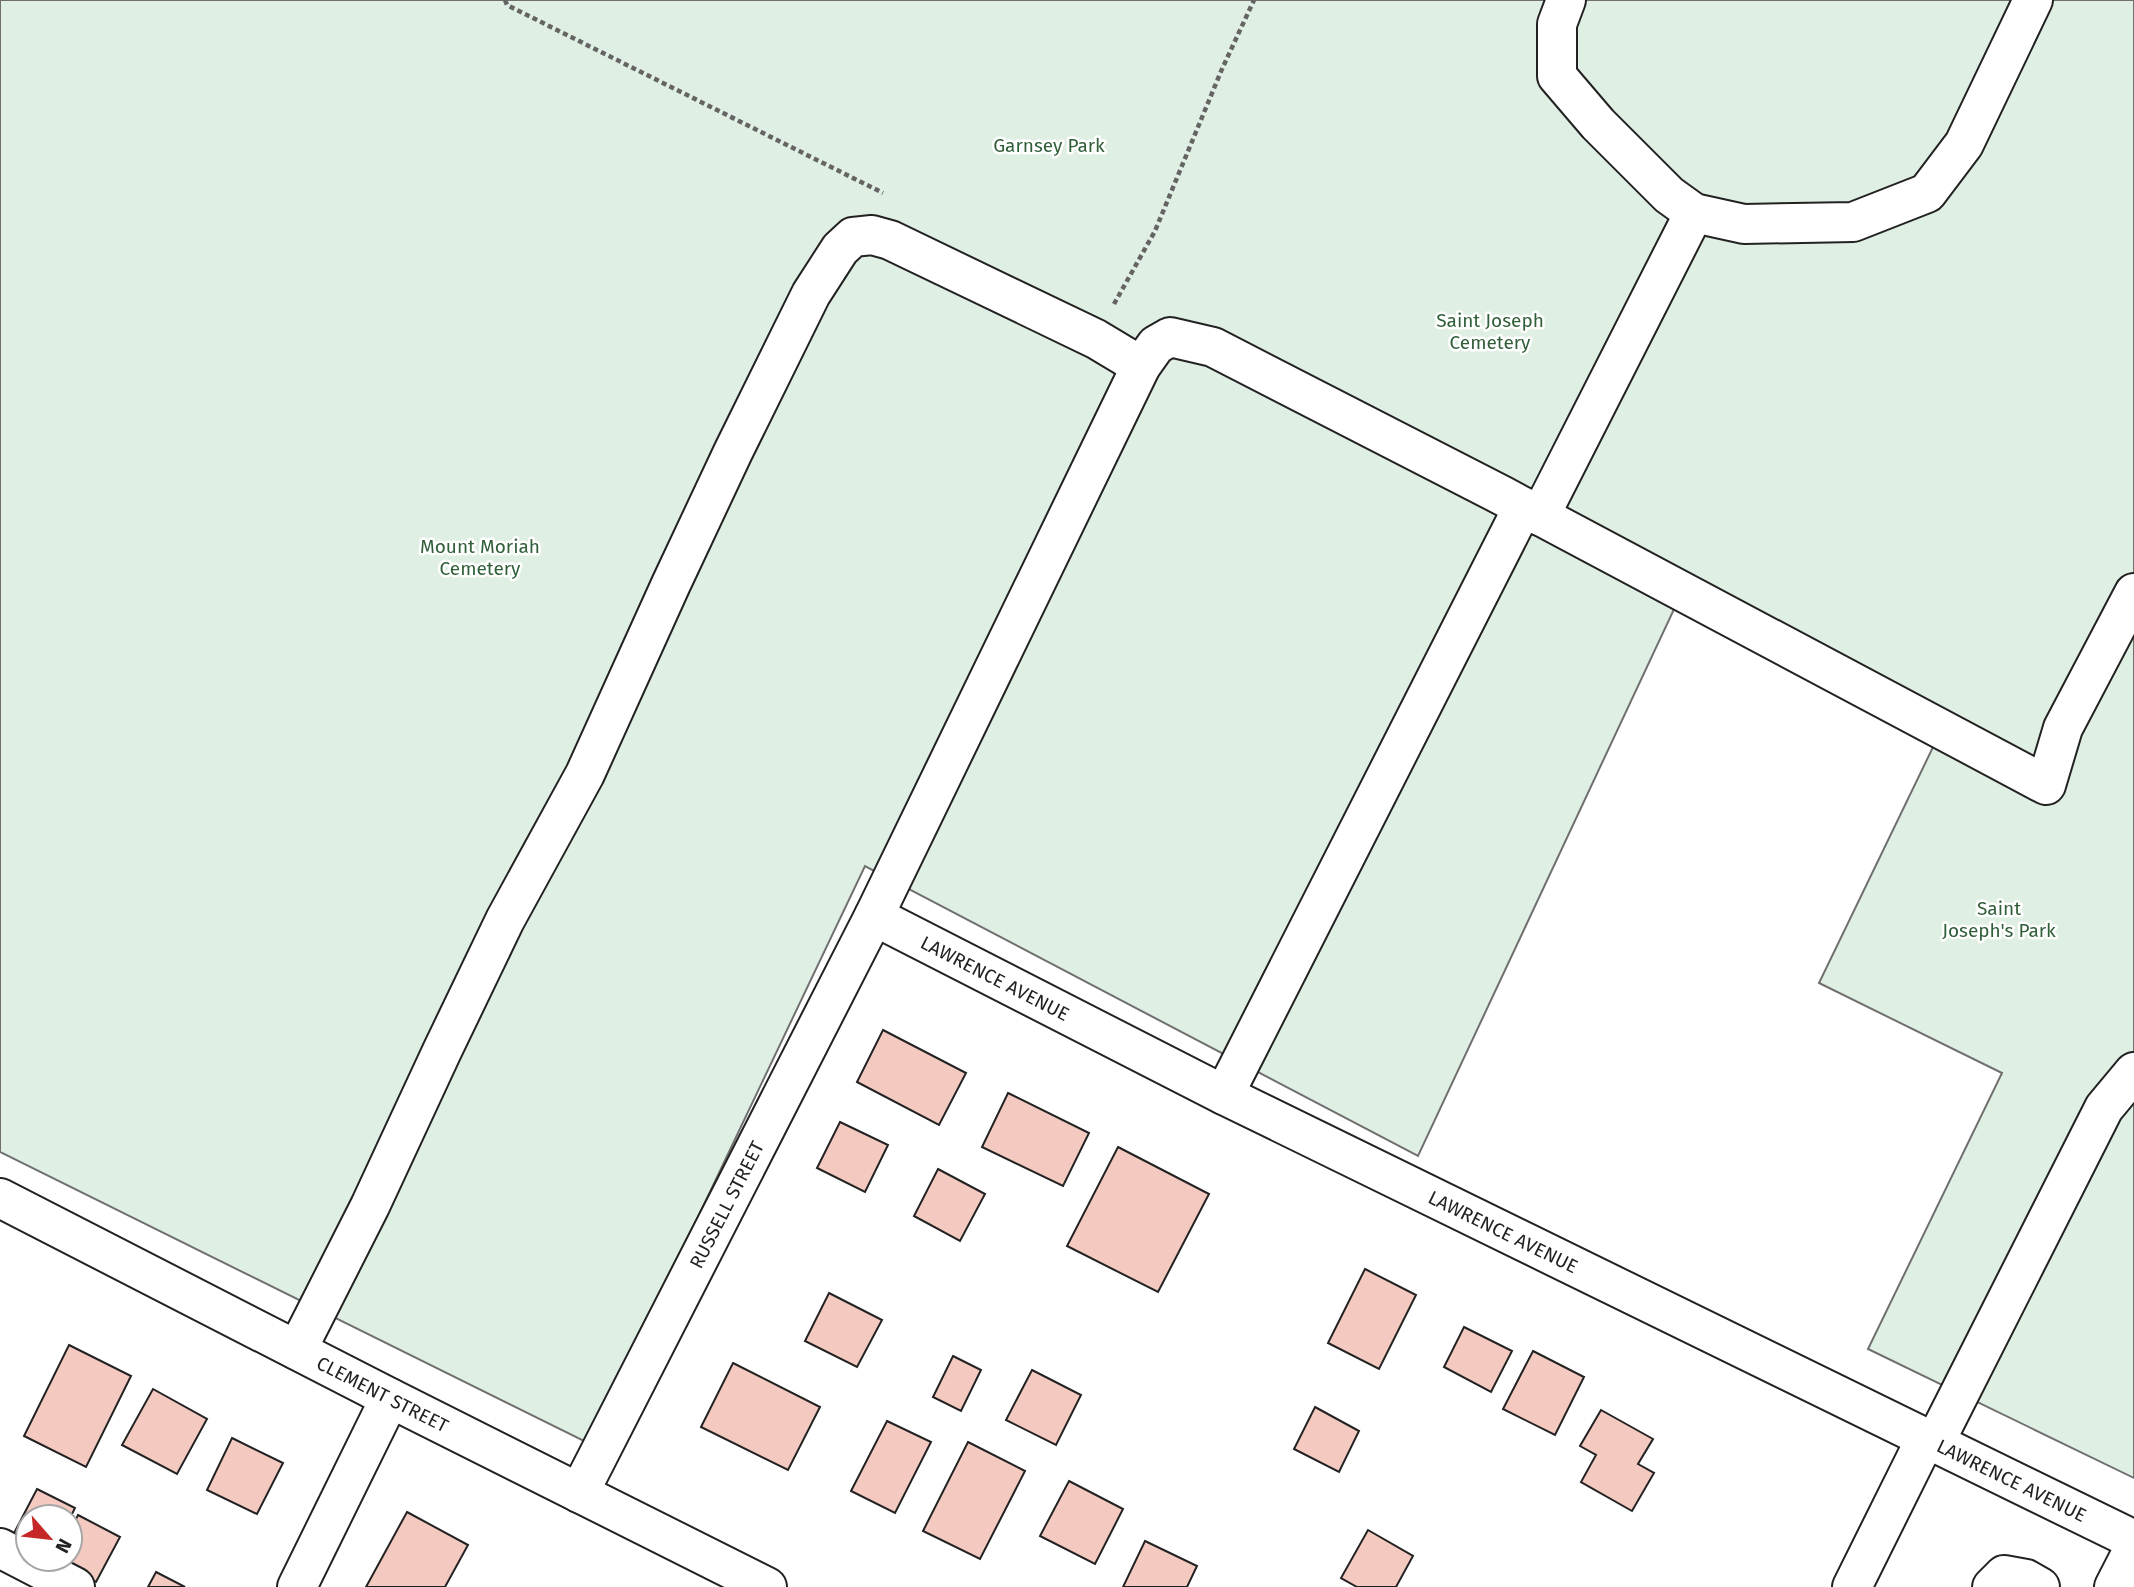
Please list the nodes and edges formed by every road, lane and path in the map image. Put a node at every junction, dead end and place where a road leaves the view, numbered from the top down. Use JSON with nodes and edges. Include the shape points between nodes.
{"nodes":[{"id":1,"x":505,"y":0,"type":"edge"},
{"id":2,"x":1254,"y":0,"type":"edge"},
{"id":3,"x":1566,"y":0,"type":"edge"},
{"id":4,"x":2033,"y":0,"type":"edge"},
{"id":5,"x":890,"y":196,"type":"dead end"},
{"id":6,"x":1695,"y":213,"type":"junction"},
{"id":7,"x":1112,"y":307,"type":"dead end"},
{"id":8,"x":1141,"y":366,"type":"junction"},
{"id":9,"x":1531,"y":511,"type":"junction"},
{"id":10,"x":2134,"y":593,"type":"edge"},
{"id":11,"x":874,"y":916,"type":"junction"},
{"id":12,"x":2134,"y":1072,"type":"edge"},
{"id":13,"x":1224,"y":1095,"type":"junction"},
{"id":14,"x":0,"y":1198,"type":"edge"},
{"id":15,"x":297,"y":1350,"type":"junction"},
{"id":16,"x":390,"y":1398,"type":"junction"},
{"id":17,"x":1931,"y":1440,"type":"junction"},
{"id":18,"x":579,"y":1493,"type":"junction"},
{"id":19,"x":2134,"y":1540,"type":"edge"},
{"id":20,"x":0,"y":1548,"type":"edge"},
{"id":21,"x":2134,"y":1548,"type":"edge"},
{"id":22,"x":75,"y":1587,"type":"edge"},
{"id":23,"x":297,"y":1587,"type":"edge"},
{"id":24,"x":767,"y":1587,"type":"edge"},
{"id":25,"x":1852,"y":1587,"type":"edge"},
{"id":26,"x":1992,"y":1587,"type":"edge"},
{"id":27,"x":2040,"y":1587,"type":"edge"},
{"id":28,"x":2114,"y":1587,"type":"edge"}],
"edges":[{"from":1,"to":5,"type":"path","via":[[507,5]]},
{"from":2,"to":7,"type":"path","via":[[1154,231]]},
{"from":3,"to":6,"type":"street","via":[[1557,24],[1557,76],[1669,195]]},
{"from":4,"to":6,"type":"street","via":[[1964,144],[1927,193],[1853,222],[1744,224]]},
{"from":6,"to":9,"type":"street"},
{"from":8,"to":9,"type":"street","name":"RUSSELL STREET","via":[[1156,345],[1170,337],[1213,347]]},
{"from":8,"to":11,"type":"street","name":"RUSSELL STREET"},
{"from":8,"to":15,"type":"street","via":[[890,240],[872,235],[853,237],[839,249],[811,294],[745,427],[586,774],[505,920]]},
{"from":9,"to":10,"type":"street","via":[[2046,785],[2063,728]]},
{"from":9,"to":13,"type":"street"},
{"from":11,"to":13,"type":"street","name":"LAWRENCE AVENUE"},
{"from":11,"to":18,"type":"street","name":"RUSSELL STREET"},
{"from":12,"to":17,"type":"street","via":[[2104,1108]]},
{"from":13,"to":17,"type":"street","name":"LAWRENCE AVENUE"},
{"from":14,"to":15,"type":"street","name":"CLEMENT STREET"},
{"from":15,"to":16,"type":"street","name":"CLEMENT STREET"},
{"from":16,"to":18,"type":"street","name":"CLEMENT STREET"},
{"from":16,"to":23,"type":"street"},
{"from":17,"to":19,"type":"street","name":"LAWRENCE AVENUE"},
{"from":17,"to":25,"type":"street"},
{"from":18,"to":24,"type":"street","name":"CLEMENT STREET"},
{"from":20,"to":22,"type":"street"},
{"from":21,"to":28,"type":"street"},
{"from":26,"to":27,"type":"street","via":[[2004,1575]]}]}
